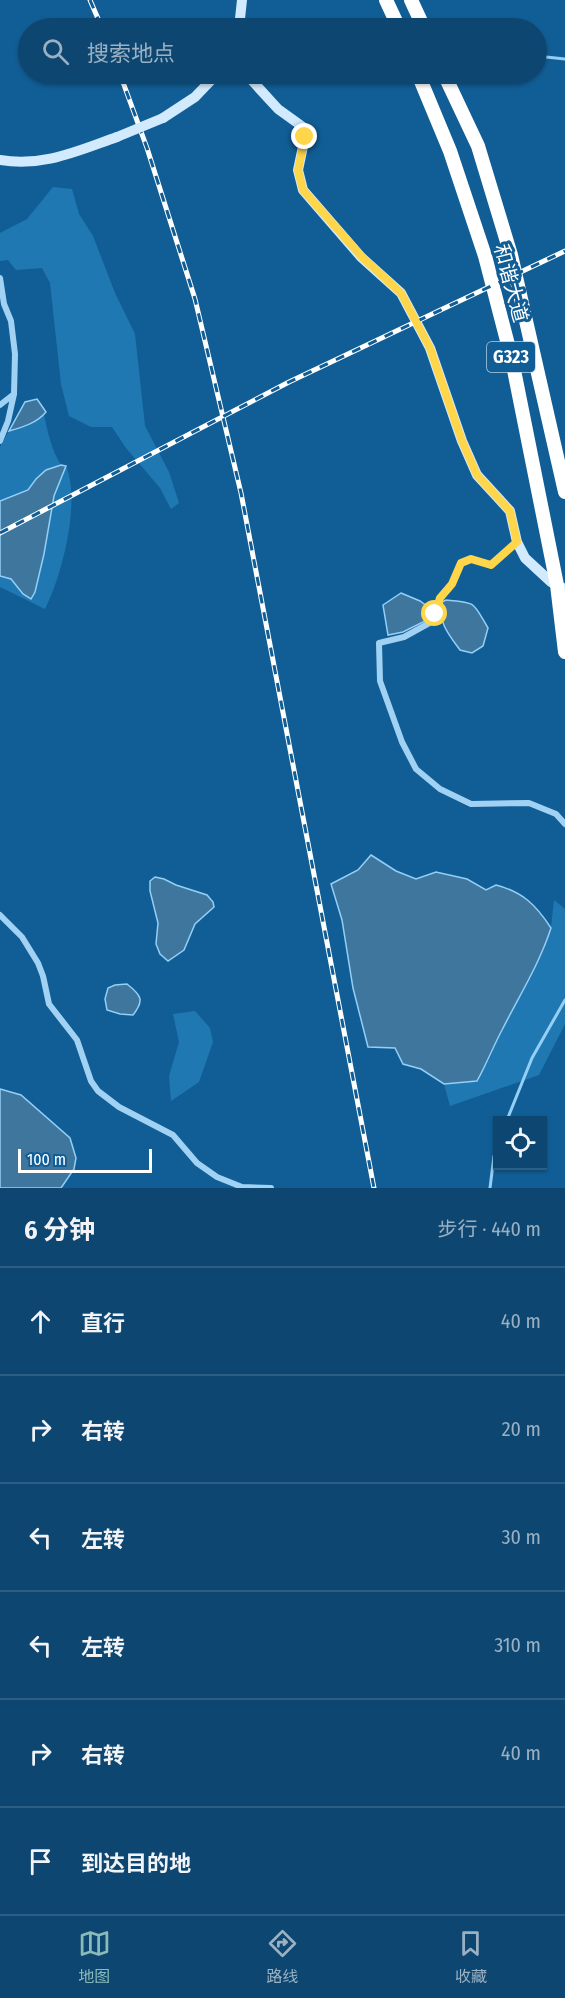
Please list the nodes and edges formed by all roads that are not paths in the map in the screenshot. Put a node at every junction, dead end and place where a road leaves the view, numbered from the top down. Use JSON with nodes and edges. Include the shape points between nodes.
{"nodes":[{"id":1,"x":242,"y":0,"type":"edge"},
{"id":2,"x":386,"y":0,"type":"edge"},
{"id":3,"x":411,"y":0,"type":"edge"},
{"id":4,"x":240,"y":18,"type":"edge"},
{"id":5,"x":394,"y":18,"type":"edge"},
{"id":6,"x":419,"y":18,"type":"edge"},
{"id":7,"x":208,"y":84,"type":"edge"},
{"id":8,"x":255,"y":84,"type":"edge"},
{"id":9,"x":422,"y":84,"type":"edge"},
{"id":10,"x":449,"y":84,"type":"edge"},
{"id":11,"x":0,"y":160,"type":"edge"},
{"id":12,"x":0,"y":278,"type":"edge"},
{"id":13,"x":14,"y":394,"type":"junction"},
{"id":14,"x":0,"y":405,"type":"edge"},
{"id":15,"x":0,"y":441,"type":"edge"},
{"id":16,"x":565,"y":492,"type":"edge"},
{"id":17,"x":517,"y":542,"type":"junction"},
{"id":18,"x":561,"y":587,"type":"edge"},
{"id":19,"x":565,"y":652,"type":"edge"},
{"id":20,"x":565,"y":824,"type":"edge"},
{"id":21,"x":0,"y":915,"type":"edge"},
{"id":22,"x":269,"y":1188,"type":"edge"}],
"edges":[{"from":1,"to":4,"type":"street"},
{"from":2,"to":5,"type":"highway"},
{"from":3,"to":6,"type":"highway"},
{"from":7,"to":11,"type":"street","bridge":true,"via":[[163,118],[117,137],[62,157],[16,163]]},
{"from":8,"to":17,"type":"street","via":[[278,110],[303,127],[305,137],[298,170],[303,190],[355,250],[401,293],[430,348],[477,475],[510,511]]},
{"from":9,"to":18,"type":"highway","name":"和谐大道","number":"G323","via":[[450,151],[485,256],[512,360]]},
{"from":10,"to":16,"type":"highway","name":"和谐大道","number":"G323","via":[[478,146],[511,255]]},
{"from":12,"to":13,"type":"street","via":[[14,339]]},
{"from":13,"to":14,"type":"street"},
{"from":13,"to":15,"type":"street"},
{"from":17,"to":18,"type":"street","via":[[525,558]]},
{"from":17,"to":20,"type":"street","via":[[491,565],[471,559],[461,563],[452,584],[440,598],[433,621],[404,637],[379,643],[380,681],[416,769],[440,789],[471,804],[529,803],[556,814]]},
{"from":18,"to":19,"type":"highway","name":"和谐大道","number":"G323"},
{"from":21,"to":22,"type":"street","via":[[22,937],[38,963],[49,1004],[76,1040],[98,1091],[119,1107],[173,1135],[197,1163],[217,1177],[242,1187]]}]}
